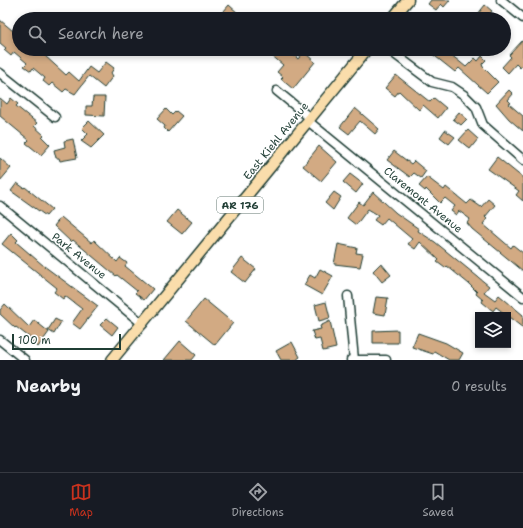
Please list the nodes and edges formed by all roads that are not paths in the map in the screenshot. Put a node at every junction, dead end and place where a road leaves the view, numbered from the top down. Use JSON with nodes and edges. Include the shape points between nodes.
{"nodes":[{"id":1,"x":408,"y":0,"type":"edge"},
{"id":2,"x":501,"y":0,"type":"edge"},
{"id":3,"x":398,"y":12,"type":"edge"},
{"id":4,"x":523,"y":18,"type":"edge"},
{"id":5,"x":361,"y":56,"type":"edge"},
{"id":6,"x":397,"y":56,"type":"edge"},
{"id":7,"x":0,"y":73,"type":"edge"},
{"id":8,"x":277,"y":90,"type":"dead end"},
{"id":9,"x":55,"y":117,"type":"dead end"},
{"id":10,"x":309,"y":120,"type":"junction"},
{"id":11,"x":523,"y":160,"type":"edge"},
{"id":12,"x":0,"y":206,"type":"edge"},
{"id":13,"x":348,"y":296,"type":"dead end"},
{"id":14,"x":523,"y":296,"type":"edge"},
{"id":15,"x":143,"y":324,"type":"junction"},
{"id":16,"x":0,"y":340,"type":"edge"},
{"id":17,"x":25,"y":360,"type":"edge"},
{"id":18,"x":112,"y":360,"type":"edge"},
{"id":19,"x":352,"y":360,"type":"edge"},
{"id":20,"x":386,"y":360,"type":"edge"}],
"edges":[{"from":1,"to":3,"type":"main road"},
{"from":2,"to":4,"type":"street"},
{"from":5,"to":10,"type":"main road","name":"East Kiehl Avenue","number":"AR 176"},
{"from":6,"to":11,"type":"street","via":[[432,82],[464,95],[476,107],[483,125]]},
{"from":7,"to":9,"type":"street"},
{"from":8,"to":10,"type":"street","name":"Claremont Avenue"},
{"from":10,"to":14,"type":"street","name":"Claremont Avenue"},
{"from":10,"to":15,"type":"main road","name":"East Kiehl Avenue","number":"AR 176"},
{"from":12,"to":15,"type":"street","name":"Park Avenue"},
{"from":13,"to":19,"type":"street"},
{"from":15,"to":18,"type":"main road","name":"East Kiehl Avenue","number":"AR 176"},
{"from":16,"to":17,"type":"street"},
{"from":19,"to":20,"type":"street"}]}
